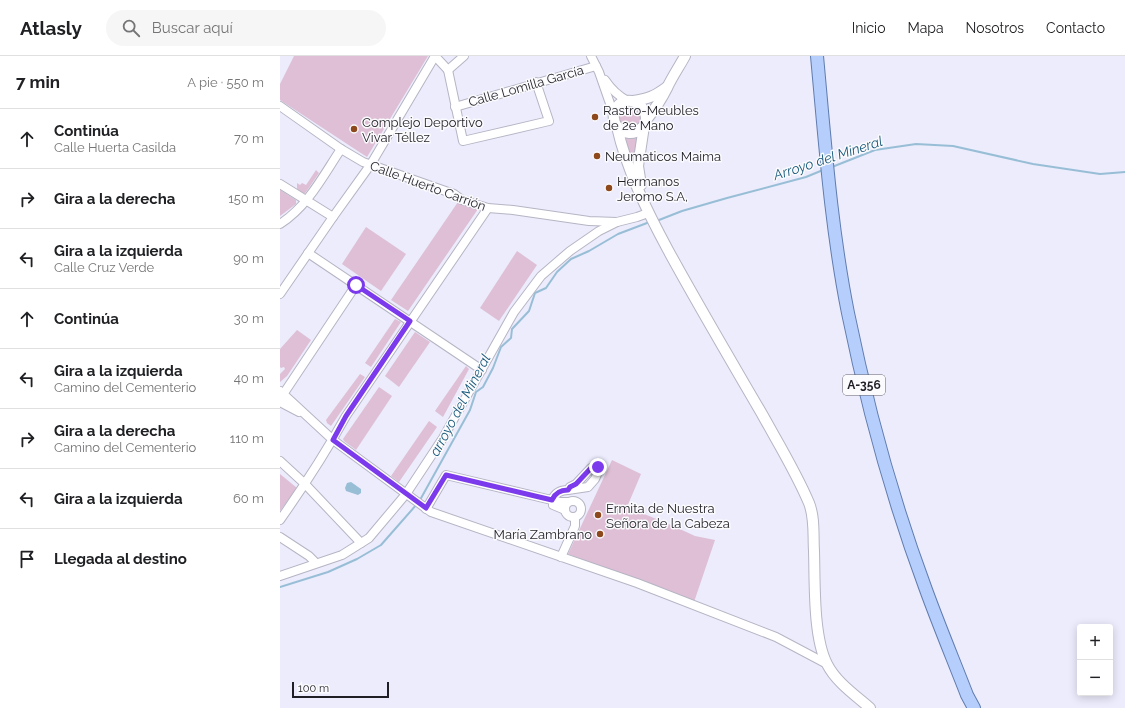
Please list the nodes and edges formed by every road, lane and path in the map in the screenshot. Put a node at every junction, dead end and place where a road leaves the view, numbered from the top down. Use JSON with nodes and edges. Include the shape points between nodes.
{"nodes":[{"id":1,"x":435,"y":56,"type":"edge"},
{"id":2,"x":464,"y":56,"type":"edge"},
{"id":3,"x":591,"y":56,"type":"edge"},
{"id":4,"x":685,"y":56,"type":"edge"},
{"id":5,"x":818,"y":56,"type":"edge"},
{"id":6,"x":598,"y":69,"type":"junction"},
{"id":7,"x":448,"y":70,"type":"junction"},
{"id":8,"x":536,"y":82,"type":"junction"},
{"id":9,"x":667,"y":87,"type":"junction"},
{"id":10,"x":630,"y":101,"type":"junction"},
{"id":11,"x":280,"y":106,"type":"edge"},
{"id":12,"x":455,"y":107,"type":"junction"},
{"id":13,"x":614,"y":115,"type":"junction"},
{"id":14,"x":645,"y":124,"type":"junction"},
{"id":15,"x":617,"y":127,"type":"junction"},
{"id":16,"x":341,"y":149,"type":"junction"},
{"id":17,"x":371,"y":164,"type":"junction"},
{"id":18,"x":280,"y":184,"type":"edge"},
{"id":19,"x":306,"y":201,"type":"junction"},
{"id":20,"x":488,"y":208,"type":"junction"},
{"id":21,"x":646,"y":208,"type":"junction"},
{"id":22,"x":333,"y":217,"type":"junction"},
{"id":23,"x":589,"y":221,"type":"junction"},
{"id":24,"x":617,"y":222,"type":"junction"},
{"id":25,"x":280,"y":224,"type":"edge"},
{"id":26,"x":589,"y":238,"type":"junction"},
{"id":27,"x":308,"y":253,"type":"junction"},
{"id":28,"x":356,"y":285,"type":"junction"},
{"id":29,"x":280,"y":294,"type":"edge"},
{"id":30,"x":410,"y":321,"type":"junction"},
{"id":31,"x":482,"y":370,"type":"junction"},
{"id":32,"x":281,"y":396,"type":"edge"},
{"id":33,"x":333,"y":440,"type":"junction"},
{"id":34,"x":280,"y":461,"type":"edge"},
{"id":35,"x":444,"y":477,"type":"junction"},
{"id":36,"x":305,"y":484,"type":"junction"},
{"id":37,"x":568,"y":490,"type":"dead end"},
{"id":38,"x":406,"y":494,"type":"junction"},
{"id":39,"x":552,"y":500,"type":"junction"},
{"id":40,"x":567,"y":506,"type":"junction"},
{"id":41,"x":426,"y":508,"type":"junction"},
{"id":42,"x":575,"y":517,"type":"junction"},
{"id":43,"x":280,"y":520,"type":"edge"},
{"id":44,"x":280,"y":537,"type":"edge"},
{"id":45,"x":361,"y":543,"type":"junction"},
{"id":46,"x":561,"y":557,"type":"junction"},
{"id":47,"x":316,"y":563,"type":"junction"},
{"id":48,"x":280,"y":576,"type":"edge"},
{"id":49,"x":827,"y":664,"type":"junction"},
{"id":50,"x":870,"y":708,"type":"edge"},
{"id":51,"x":974,"y":708,"type":"edge"}],
"edges":[{"from":1,"to":7,"type":"street"},
{"from":1,"to":17,"type":"street"},
{"from":2,"to":7,"type":"street"},
{"from":3,"to":6,"type":"street"},
{"from":4,"to":9,"type":"street"},
{"from":5,"to":51,"type":"main road","number":"A-356","via":[[826,161],[836,244],[865,390],[886,471],[925,587]]},
{"from":6,"to":8,"type":"street","name":"Calle Lomilla García"},
{"from":6,"to":10,"type":"street","via":[[610,88],[620,97]]},
{"from":6,"to":13,"type":"street"},
{"from":7,"to":12,"type":"street"},
{"from":8,"to":12,"type":"street","name":"Calle Lomilla García"},
{"from":8,"to":12,"type":"street","via":[[549,121],[464,141]]},
{"from":9,"to":10,"type":"street","via":[[646,99]]},
{"from":9,"to":14,"type":"street","via":[[664,96]]},
{"from":10,"to":13,"type":"street","via":[[618,105]]},
{"from":10,"to":14,"type":"street","via":[[645,110]]},
{"from":11,"to":16,"type":"street","name":"Calle Huerto Carrión"},
{"from":13,"to":15,"type":"street"},
{"from":14,"to":15,"type":"street","via":[[634,133],[623,132]]},
{"from":14,"to":21,"type":"street","via":[[638,166]]},
{"from":15,"to":21,"type":"street","via":[[629,169]]},
{"from":16,"to":17,"type":"street","name":"Calle Huerto Carrión"},
{"from":16,"to":19,"type":"street"},
{"from":17,"to":20,"type":"street","name":"Calle Huerto Carrión"},
{"from":17,"to":22,"type":"street"},
{"from":18,"to":19,"type":"street"},
{"from":19,"to":22,"type":"street"},
{"from":19,"to":25,"type":"street"},
{"from":20,"to":23,"type":"street","name":"Calle Huerto Carrión"},
{"from":20,"to":30,"type":"street"},
{"from":21,"to":24,"type":"street","via":[[637,217]]},
{"from":21,"to":49,"type":"street","via":[[692,295],[800,481],[812,511],[817,621],[822,652]]},
{"from":22,"to":27,"type":"street"},
{"from":23,"to":24,"type":"street","name":"Calle Huerto Carrión"},
{"from":23,"to":26,"type":"street","via":[[592,231]]},
{"from":24,"to":26,"type":"street"},
{"from":26,"to":31,"type":"street","via":[[541,276],[514,312]]},
{"from":27,"to":28,"type":"street"},
{"from":27,"to":29,"type":"street"},
{"from":28,"to":30,"type":"street"},
{"from":28,"to":32,"type":"street"},
{"from":30,"to":31,"type":"street"},
{"from":30,"to":33,"type":"street","via":[[346,416]]},
{"from":31,"to":38,"type":"street"},
{"from":32,"to":33,"type":"street","via":[[306,414]]},
{"from":33,"to":36,"type":"street"},
{"from":33,"to":38,"type":"street"},
{"from":34,"to":36,"type":"street"},
{"from":35,"to":39,"type":"street"},
{"from":35,"to":40,"type":"street","via":[[558,506]]},
{"from":35,"to":41,"type":"street"},
{"from":36,"to":43,"type":"street"},
{"from":36,"to":45,"type":"street"},
{"from":37,"to":39,"type":"street","via":[[556,494]]},
{"from":38,"to":41,"type":"street"},
{"from":38,"to":45,"type":"street","via":[[369,538]]},
{"from":39,"to":40,"type":"street"},
{"from":40,"to":42,"type":"street","via":[[570,516]]},
{"from":40,"to":42,"type":"street","via":[[576,501],[581,506],[581,512]]},
{"from":41,"to":46,"type":"street","via":[[437,515]]},
{"from":42,"to":46,"type":"street","via":[[575,526]]},
{"from":44,"to":47,"type":"street"},
{"from":45,"to":47,"type":"street","via":[[342,555]]},
{"from":46,"to":49,"type":"street","via":[[638,583],[776,637]]},
{"from":47,"to":48,"type":"street"},
{"from":49,"to":50,"type":"street","via":[[845,686]]}]}
